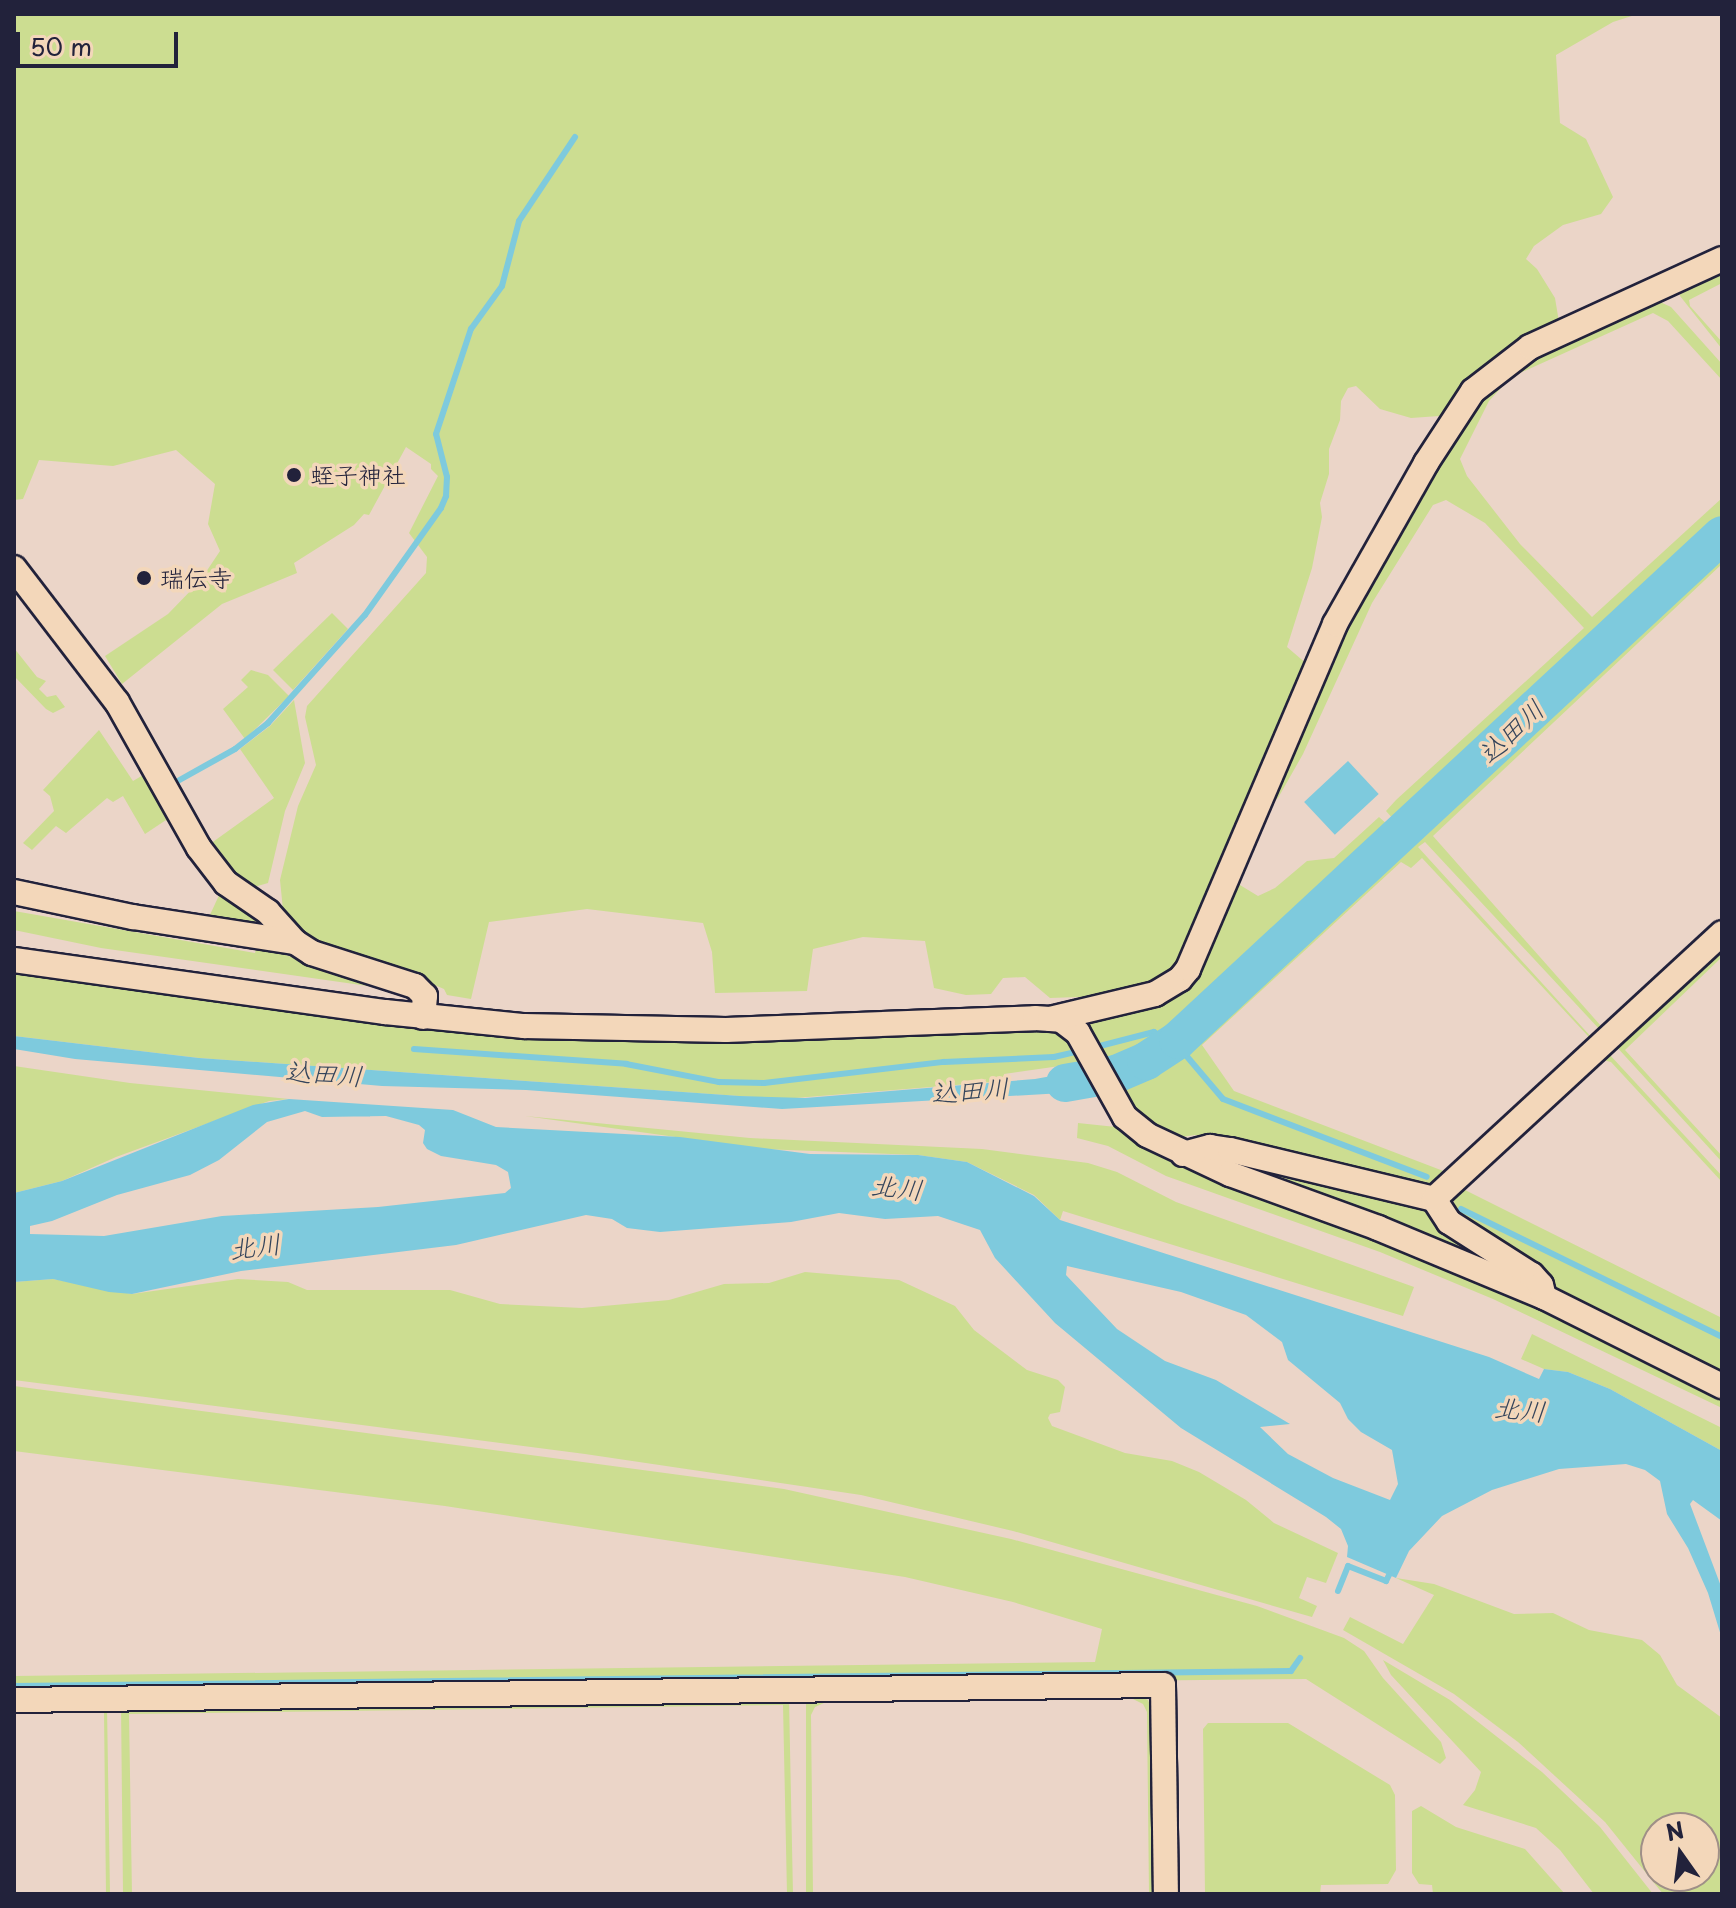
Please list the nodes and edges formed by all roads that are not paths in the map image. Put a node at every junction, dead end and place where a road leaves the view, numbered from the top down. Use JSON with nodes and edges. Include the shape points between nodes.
{"nodes":[{"id":1,"x":1722,"y":259,"type":"edge"},
{"id":2,"x":14,"y":568,"type":"edge"},
{"id":3,"x":14,"y":892,"type":"edge"},
{"id":4,"x":1722,"y":933,"type":"edge"},
{"id":5,"x":295,"y":942,"type":"junction"},
{"id":6,"x":14,"y":960,"type":"edge"},
{"id":7,"x":423,"y":1017,"type":"junction"},
{"id":8,"x":1050,"y":1019,"type":"junction"},
{"id":9,"x":1183,"y":1154,"type":"junction"},
{"id":10,"x":1434,"y":1199,"type":"junction"},
{"id":11,"x":1544,"y":1297,"type":"junction"},
{"id":12,"x":1722,"y":1386,"type":"edge"},
{"id":13,"x":14,"y":1700,"type":"edge"},
{"id":14,"x":1166,"y":1894,"type":"edge"}],
"edges":[{"from":1,"to":8,"type":"street","via":[[1530,347],[1473,391],[1335,624],[1188,969],[1155,994]]},
{"from":2,"to":5,"type":"street","via":[[117,702],[199,848],[226,883],[268,912]]},
{"from":3,"to":5,"type":"street"},
{"from":4,"to":10,"type":"street"},
{"from":5,"to":7,"type":"street","via":[[312,953],[415,986],[425,996]]},
{"from":6,"to":7,"type":"street"},
{"from":7,"to":8,"type":"street","via":[[651,1030]]},
{"from":8,"to":9,"type":"street","via":[[1078,1033],[1135,1127]]},
{"from":9,"to":10,"type":"street","via":[[1210,1147],[1230,1150]]},
{"from":9,"to":11,"type":"street"},
{"from":10,"to":11,"type":"street","via":[[1449,1222],[1532,1275]]},
{"from":11,"to":12,"type":"street"},
{"from":13,"to":14,"type":"street","via":[[1163,1685]]}]}
